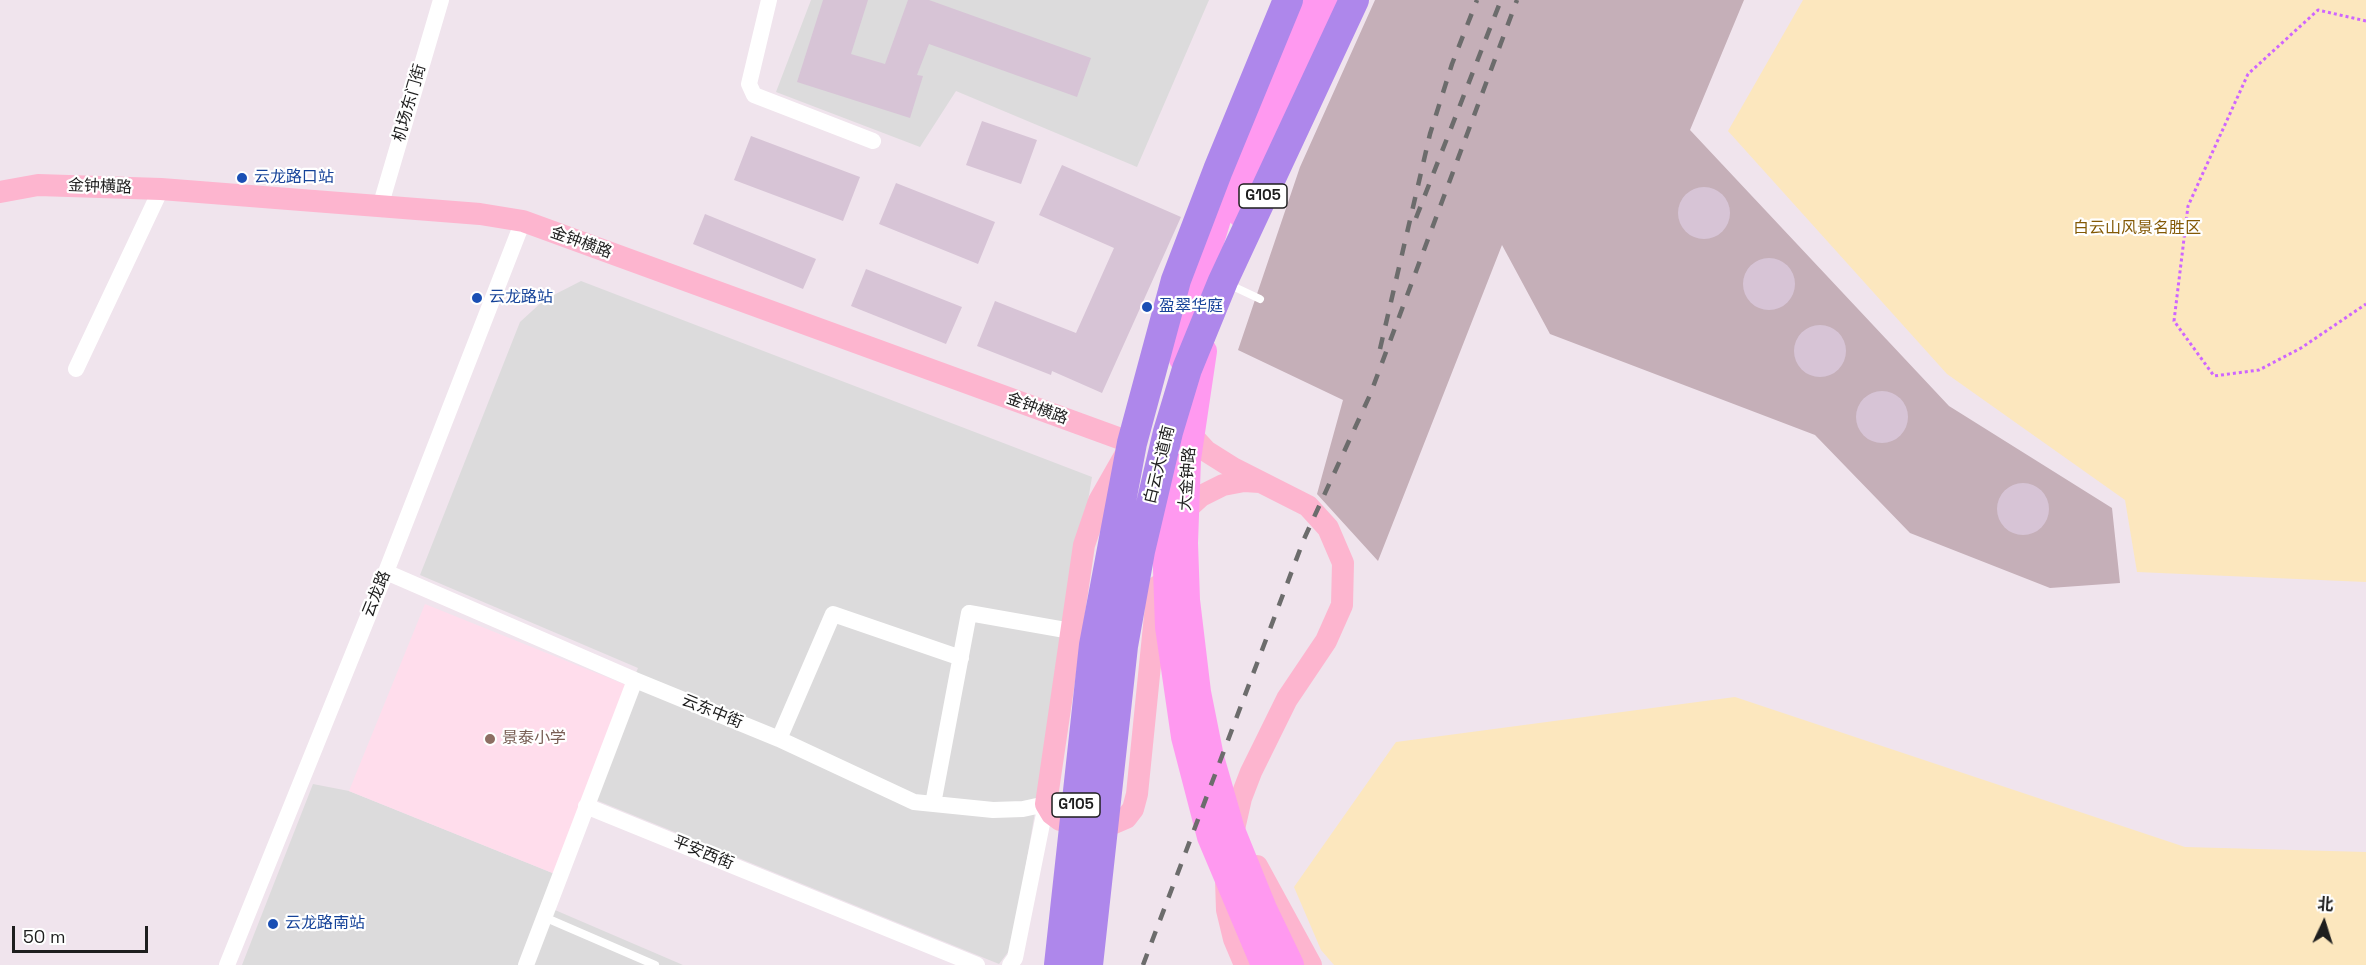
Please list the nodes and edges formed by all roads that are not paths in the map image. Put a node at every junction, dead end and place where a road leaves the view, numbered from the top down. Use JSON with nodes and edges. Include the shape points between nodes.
{"nodes":[{"id":1,"x":441,"y":0,"type":"edge"},
{"id":2,"x":769,"y":0,"type":"edge"},
{"id":3,"x":1288,"y":0,"type":"edge"},
{"id":4,"x":1307,"y":0,"type":"edge"},
{"id":5,"x":1329,"y":0,"type":"edge"},
{"id":6,"x":1354,"y":0,"type":"edge"},
{"id":7,"x":873,"y":141,"type":"dead end"},
{"id":8,"x":161,"y":189,"type":"junction"},
{"id":9,"x":0,"y":192,"type":"edge"},
{"id":10,"x":380,"y":207,"type":"junction"},
{"id":11,"x":523,"y":222,"type":"junction"},
{"id":12,"x":1223,"y":281,"type":"junction"},
{"id":13,"x":1260,"y":299,"type":"dead end"},
{"id":14,"x":75,"y":369,"type":"dead end"},
{"id":15,"x":1179,"y":394,"type":"junction"},
{"id":16,"x":1132,"y":443,"type":"junction"},
{"id":17,"x":1262,"y":482,"type":"junction"},
{"id":18,"x":1164,"y":530,"type":"junction"},
{"id":19,"x":386,"y":572,"type":"junction"},
{"id":20,"x":1082,"y":638,"type":"junction"},
{"id":21,"x":961,"y":658,"type":"junction"},
{"id":22,"x":635,"y":680,"type":"junction"},
{"id":23,"x":779,"y":739,"type":"junction"},
{"id":24,"x":1241,"y":798,"type":"junction"},
{"id":25,"x":933,"y":804,"type":"junction"},
{"id":26,"x":1046,"y":804,"type":"junction"},
{"id":27,"x":586,"y":806,"type":"junction"},
{"id":28,"x":544,"y":917,"type":"junction"},
{"id":29,"x":228,"y":965,"type":"edge"},
{"id":30,"x":526,"y":965,"type":"edge"},
{"id":31,"x":655,"y":965,"type":"edge"},
{"id":32,"x":977,"y":965,"type":"edge"},
{"id":33,"x":1010,"y":965,"type":"edge"},
{"id":34,"x":1059,"y":965,"type":"edge"},
{"id":35,"x":1088,"y":965,"type":"edge"},
{"id":36,"x":1249,"y":965,"type":"edge"},
{"id":37,"x":1291,"y":965,"type":"edge"},
{"id":38,"x":1311,"y":965,"type":"edge"}],
"edges":[{"from":1,"to":10,"type":"street","name":"机场东门街"},
{"from":2,"to":7,"type":"street","via":[[749,84],[754,95]]},
{"from":3,"to":16,"type":"highway","name":"白云大道南","number":"G105","via":[[1176,280]]},
{"from":4,"to":36,"type":"main road","name":"大金钟路","via":[[1234,171],[1203,268],[1181,365],[1167,486],[1168,627],[1184,737]]},
{"from":5,"to":37,"type":"main road","name":"大金钟路","via":[[1258,167],[1222,274],[1194,408],[1186,497],[1187,600],[1210,757],[1232,830]]},
{"from":6,"to":12,"type":"highway","name":"白云大道南","number":"G105"},
{"from":8,"to":9,"type":"street","name":"金钟横路","via":[[38,185]]},
{"from":8,"to":10,"type":"street","name":"金钟横路"},
{"from":8,"to":14,"type":"street"},
{"from":10,"to":11,"type":"street","name":"金钟横路","via":[[480,214]]},
{"from":11,"to":16,"type":"street","name":"金钟横路"},
{"from":11,"to":19,"type":"street","name":"云龙路"},
{"from":12,"to":13,"type":"lane"},
{"from":12,"to":15,"type":"highway","name":"白云大道南","number":"G105"},
{"from":15,"to":17,"type":"street","via":[[1182,416],[1200,444],[1233,468]]},
{"from":15,"to":18,"type":"street"},
{"from":15,"to":35,"type":"highway","name":"白云大道南","number":"G105","via":[[1149,509],[1123,646]]},
{"from":16,"to":20,"type":"highway","name":"白云大道南","number":"G105"},
{"from":17,"to":18,"type":"street","via":[[1223,485],[1201,496]]},
{"from":17,"to":24,"type":"street","via":[[1308,506],[1328,528],[1343,563],[1342,605],[1326,641],[1287,699]]},
{"from":18,"to":26,"type":"street","via":[[1133,808],[1126,818],[1112,824],[1090,824],[1060,820]]},
{"from":19,"to":22,"type":"street","name":"云东中街"},
{"from":19,"to":29,"type":"street","name":"云龙路"},
{"from":20,"to":21,"type":"street","via":[[969,613]]},
{"from":20,"to":26,"type":"street"},
{"from":20,"to":34,"type":"highway","name":"白云大道南","number":"G105"},
{"from":21,"to":23,"type":"street","via":[[833,614]]},
{"from":21,"to":25,"type":"street"},
{"from":22,"to":23,"type":"street","name":"云东中街"},
{"from":22,"to":27,"type":"street"},
{"from":23,"to":25,"type":"street","name":"云东中街","via":[[914,802]]},
{"from":24,"to":36,"type":"street","via":[[1226,867],[1227,910]]},
{"from":24,"to":38,"type":"street","via":[[1242,822],[1254,861]]},
{"from":25,"to":26,"type":"street","name":"云东中街","via":[[993,810]]},
{"from":26,"to":33,"type":"street","via":[[1015,958]]},
{"from":27,"to":28,"type":"street"},
{"from":27,"to":32,"type":"street","name":"平安西街"},
{"from":28,"to":30,"type":"street"},
{"from":28,"to":31,"type":"lane"}]}
